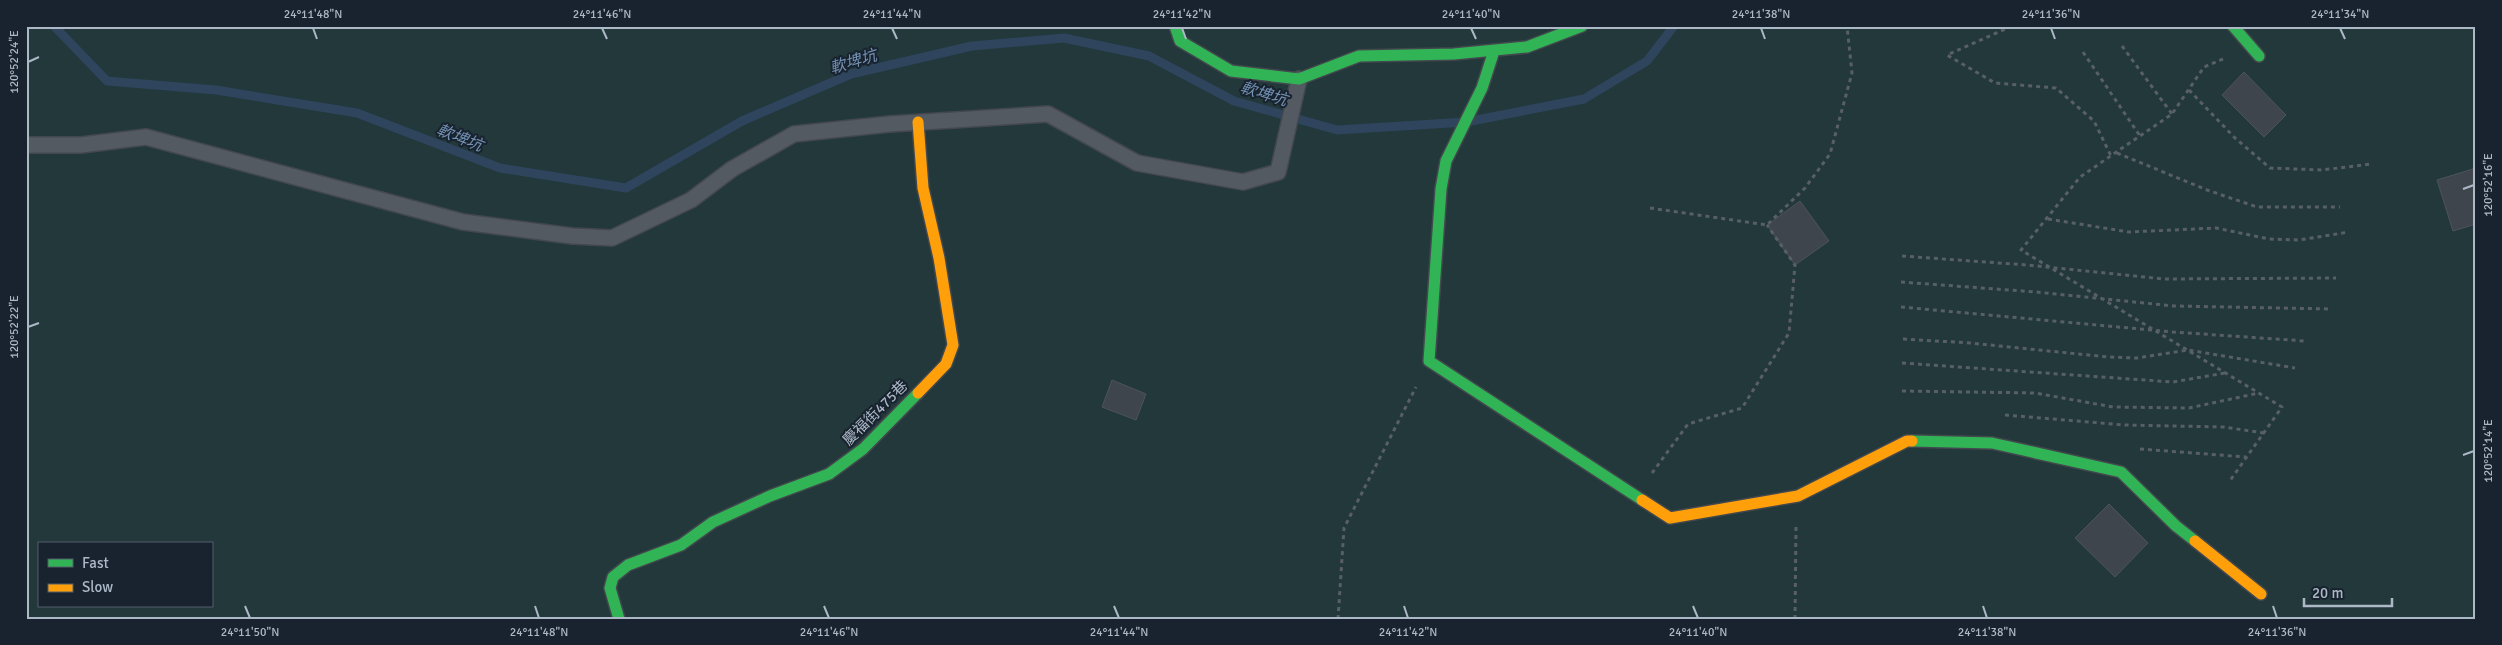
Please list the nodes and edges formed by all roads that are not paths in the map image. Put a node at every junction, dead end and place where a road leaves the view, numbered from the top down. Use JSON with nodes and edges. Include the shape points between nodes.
{"nodes":[{"id":1,"x":1175,"y":26,"type":"edge"},
{"id":2,"x":1582,"y":26,"type":"edge"},
{"id":3,"x":2233,"y":26,"type":"edge"},
{"id":4,"x":1494,"y":51,"type":"junction"},
{"id":5,"x":2259,"y":56,"type":"dead end"},
{"id":6,"x":1300,"y":79,"type":"junction"},
{"id":7,"x":918,"y":122,"type":"junction"},
{"id":8,"x":26,"y":145,"type":"edge"},
{"id":9,"x":2261,"y":594,"type":"dead end"},
{"id":10,"x":619,"y":619,"type":"edge"}],
"edges":[{"from":1,"to":6,"type":"street","via":[[1180,41],[1231,71]]},
{"from":2,"to":4,"type":"street","via":[[1527,48]]},
{"from":3,"to":5,"type":"street"},
{"from":4,"to":6,"type":"street","via":[[1359,56]]},
{"from":4,"to":9,"type":"street","via":[[1482,88],[1446,161],[1441,189],[1429,361],[1670,518],[1798,496],[1907,441],[1992,442],[2121,472],[2176,526]]},
{"from":6,"to":7,"type":"lane","via":[[1278,172],[1243,182],[1137,163],[1048,114]]},
{"from":7,"to":8,"type":"lane","via":[[794,134],[732,168],[691,200],[612,238],[463,222],[146,137],[81,145]]},
{"from":7,"to":10,"type":"street","name":"慶福街475巷","via":[[923,188],[953,344],[946,364],[862,449],[829,474],[770,496],[713,522],[681,545],[628,565],[613,577],[610,588]]}]}
